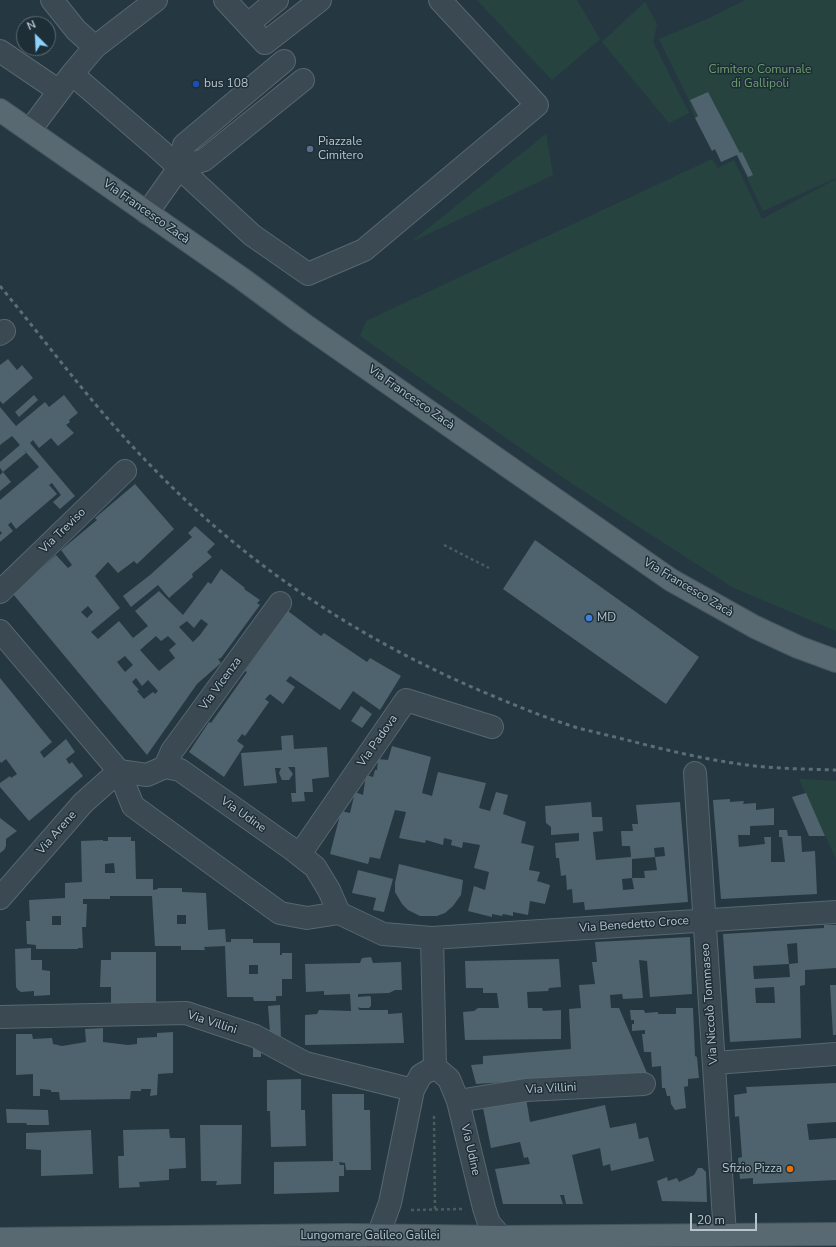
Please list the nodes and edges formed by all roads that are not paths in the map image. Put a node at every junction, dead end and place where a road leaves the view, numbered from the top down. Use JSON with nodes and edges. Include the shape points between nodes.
{"nodes":[{"id":1,"x":52,"y":0,"type":"edge"},
{"id":2,"x":156,"y":0,"type":"edge"},
{"id":3,"x":225,"y":0,"type":"edge"},
{"id":4,"x":277,"y":0,"type":"edge"},
{"id":5,"x":320,"y":0,"type":"edge"},
{"id":6,"x":440,"y":0,"type":"edge"},
{"id":7,"x":248,"y":24,"type":"junction"},
{"id":8,"x":95,"y":47,"type":"junction"},
{"id":9,"x":0,"y":51,"type":"edge"},
{"id":10,"x":284,"y":61,"type":"dead end"},
{"id":11,"x":303,"y":80,"type":"dead end"},
{"id":12,"x":65,"y":83,"type":"junction"},
{"id":13,"x":0,"y":110,"type":"edge"},
{"id":14,"x":30,"y":130,"type":"junction"},
{"id":15,"x":179,"y":168,"type":"junction"},
{"id":16,"x":147,"y":212,"type":"junction"},
{"id":17,"x":125,"y":471,"type":"dead end"},
{"id":18,"x":0,"y":592,"type":"edge"},
{"id":19,"x":280,"y":603,"type":"dead end"},
{"id":20,"x":0,"y":631,"type":"edge"},
{"id":21,"x":836,"y":661,"type":"edge"},
{"id":22,"x":492,"y":727,"type":"dead end"},
{"id":23,"x":165,"y":767,"type":"junction"},
{"id":24,"x":119,"y":771,"type":"junction"},
{"id":25,"x":695,"y":773,"type":"dead end"},
{"id":26,"x":300,"y":854,"type":"junction"},
{"id":27,"x":0,"y":898,"type":"edge"},
{"id":28,"x":836,"y":912,"type":"edge"},
{"id":29,"x":339,"y":913,"type":"junction"},
{"id":30,"x":705,"y":920,"type":"junction"},
{"id":31,"x":432,"y":938,"type":"junction"},
{"id":32,"x":0,"y":1017,"type":"edge"},
{"id":33,"x":836,"y":1054,"type":"edge"},
{"id":34,"x":715,"y":1062,"type":"junction"},
{"id":35,"x":435,"y":1067,"type":"junction"},
{"id":36,"x":644,"y":1084,"type":"dead end"},
{"id":37,"x":413,"y":1090,"type":"junction"},
{"id":38,"x":458,"y":1101,"type":"junction"},
{"id":39,"x":836,"y":1234,"type":"edge"},
{"id":40,"x":0,"y":1239,"type":"edge"},
{"id":41,"x":378,"y":1241,"type":"edge"},
{"id":42,"x":725,"y":1241,"type":"edge"},
{"id":43,"x":501,"y":1242,"type":"edge"}],
"edges":[{"from":1,"to":8,"type":"street","via":[[76,30]]},
{"from":2,"to":8,"type":"street"},
{"from":3,"to":7,"type":"street"},
{"from":4,"to":7,"type":"street"},
{"from":5,"to":7,"type":"street","via":[[265,43]]},
{"from":6,"to":15,"type":"street","via":[[537,105],[364,250],[308,274],[252,235]]},
{"from":8,"to":12,"type":"street"},
{"from":9,"to":12,"type":"street"},
{"from":10,"to":15,"type":"street","via":[[184,145]]},
{"from":11,"to":15,"type":"street","via":[[204,160]]},
{"from":12,"to":14,"type":"street"},
{"from":12,"to":15,"type":"street"},
{"from":13,"to":14,"type":"main road","name":"Via Francesco Zacà"},
{"from":14,"to":16,"type":"main road","name":"Via Francesco Zacà"},
{"from":15,"to":16,"type":"street"},
{"from":16,"to":21,"type":"main road","name":"Via Francesco Zacà","via":[[671,580],[755,627]]},
{"from":17,"to":18,"type":"street","name":"Via Treviso"},
{"from":19,"to":23,"type":"street","name":"Via Vicenza","via":[[172,751]]},
{"from":20,"to":24,"type":"street"},
{"from":22,"to":26,"type":"street","name":"Via Padova","via":[[406,700]]},
{"from":23,"to":24,"type":"street","via":[[147,775]]},
{"from":23,"to":26,"type":"street","name":"Via Udine","via":[[180,770]]},
{"from":24,"to":27,"type":"street","name":"Via Arene","via":[[83,803]]},
{"from":24,"to":29,"type":"street","via":[[133,806],[280,913],[307,918]]},
{"from":25,"to":30,"type":"street","name":"Via Niccolò Tommaseo"},
{"from":26,"to":29,"type":"street","name":"Via Udine","via":[[315,867]]},
{"from":28,"to":30,"type":"street","name":"Via Benedetto Croce"},
{"from":29,"to":31,"type":"street","via":[[383,934]]},
{"from":30,"to":31,"type":"street","name":"Via Benedetto Croce"},
{"from":30,"to":34,"type":"street","name":"Via Niccolò Tommaseo"},
{"from":31,"to":35,"type":"street"},
{"from":32,"to":37,"type":"street","name":"Via Villini","via":[[186,1013],[255,1036],[305,1063]]},
{"from":33,"to":34,"type":"street"},
{"from":34,"to":42,"type":"street","name":"Via Niccolò Tommaseo"},
{"from":35,"to":37,"type":"street","via":[[421,1076]]},
{"from":35,"to":38,"type":"street","name":"Via Udine","via":[[449,1079]]},
{"from":36,"to":38,"type":"street","name":"Via Villini","via":[[526,1090]]},
{"from":37,"to":41,"type":"street","via":[[390,1203]]},
{"from":38,"to":43,"type":"street","name":"Via Udine","via":[[484,1208],[489,1223]]},
{"from":39,"to":42,"type":"main road","name":"Lungomare Galileo Galilei"},
{"from":40,"to":41,"type":"main road","name":"Lungomare Galileo Galilei"},
{"from":41,"to":43,"type":"main road","name":"Lungomare Galileo Galilei"},
{"from":42,"to":43,"type":"main road","name":"Lungomare Galileo Galilei"}]}
